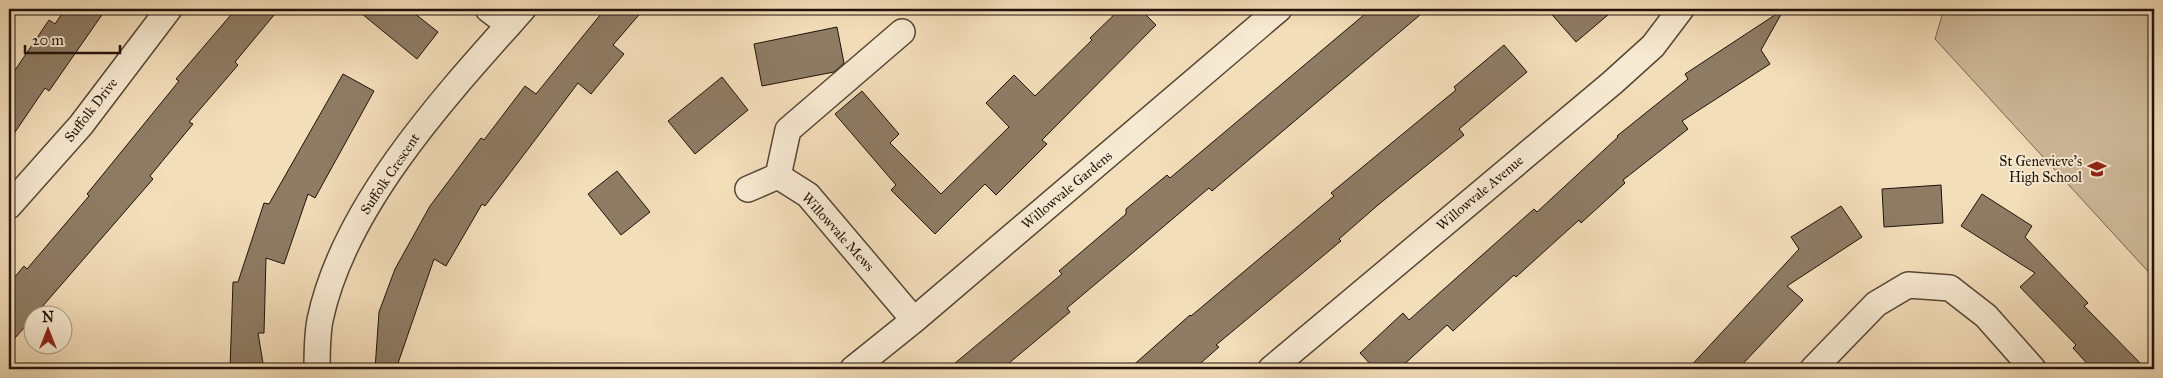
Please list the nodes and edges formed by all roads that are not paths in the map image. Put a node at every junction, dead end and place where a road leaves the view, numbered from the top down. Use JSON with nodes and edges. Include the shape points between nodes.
{"nodes":[{"id":1,"x":169,"y":9,"type":"edge"},
{"id":2,"x":488,"y":9,"type":"edge"},
{"id":3,"x":1279,"y":9,"type":"edge"},
{"id":4,"x":1678,"y":10,"type":"edge"},
{"id":5,"x":516,"y":17,"type":"edge"},
{"id":6,"x":902,"y":32,"type":"dead end"},
{"id":7,"x":778,"y":176,"type":"junction"},
{"id":8,"x":748,"y":189,"type":"dead end"},
{"id":9,"x":9,"y":206,"type":"edge"},
{"id":10,"x":914,"y":320,"type":"junction"},
{"id":11,"x":317,"y":369,"type":"edge"},
{"id":12,"x":853,"y":369,"type":"edge"},
{"id":13,"x":1271,"y":369,"type":"edge"},
{"id":14,"x":1813,"y":369,"type":"edge"},
{"id":15,"x":2033,"y":369,"type":"edge"}],
"edges":[{"from":1,"to":9,"type":"street","name":"Suffolk Drive","via":[[81,125]]},
{"from":2,"to":5,"type":"street"},
{"from":3,"to":10,"type":"street","name":"Willowvale Gardens"},
{"from":4,"to":13,"type":"street","name":"Willowvale Avenue","via":[[1653,46],[1612,83]]},
{"from":5,"to":11,"type":"street","name":"Suffolk Crescent","via":[[410,141],[354,229],[332,278],[320,321]]},
{"from":6,"to":7,"type":"street","via":[[788,130]]},
{"from":7,"to":8,"type":"street"},
{"from":7,"to":10,"type":"street","name":"Willowvale Mews","via":[[808,194]]},
{"from":10,"to":12,"type":"street","name":"Willowvale Gardens"},
{"from":14,"to":15,"type":"street","via":[[1876,304],[1908,285],[1950,288],[1986,316]]}]}
